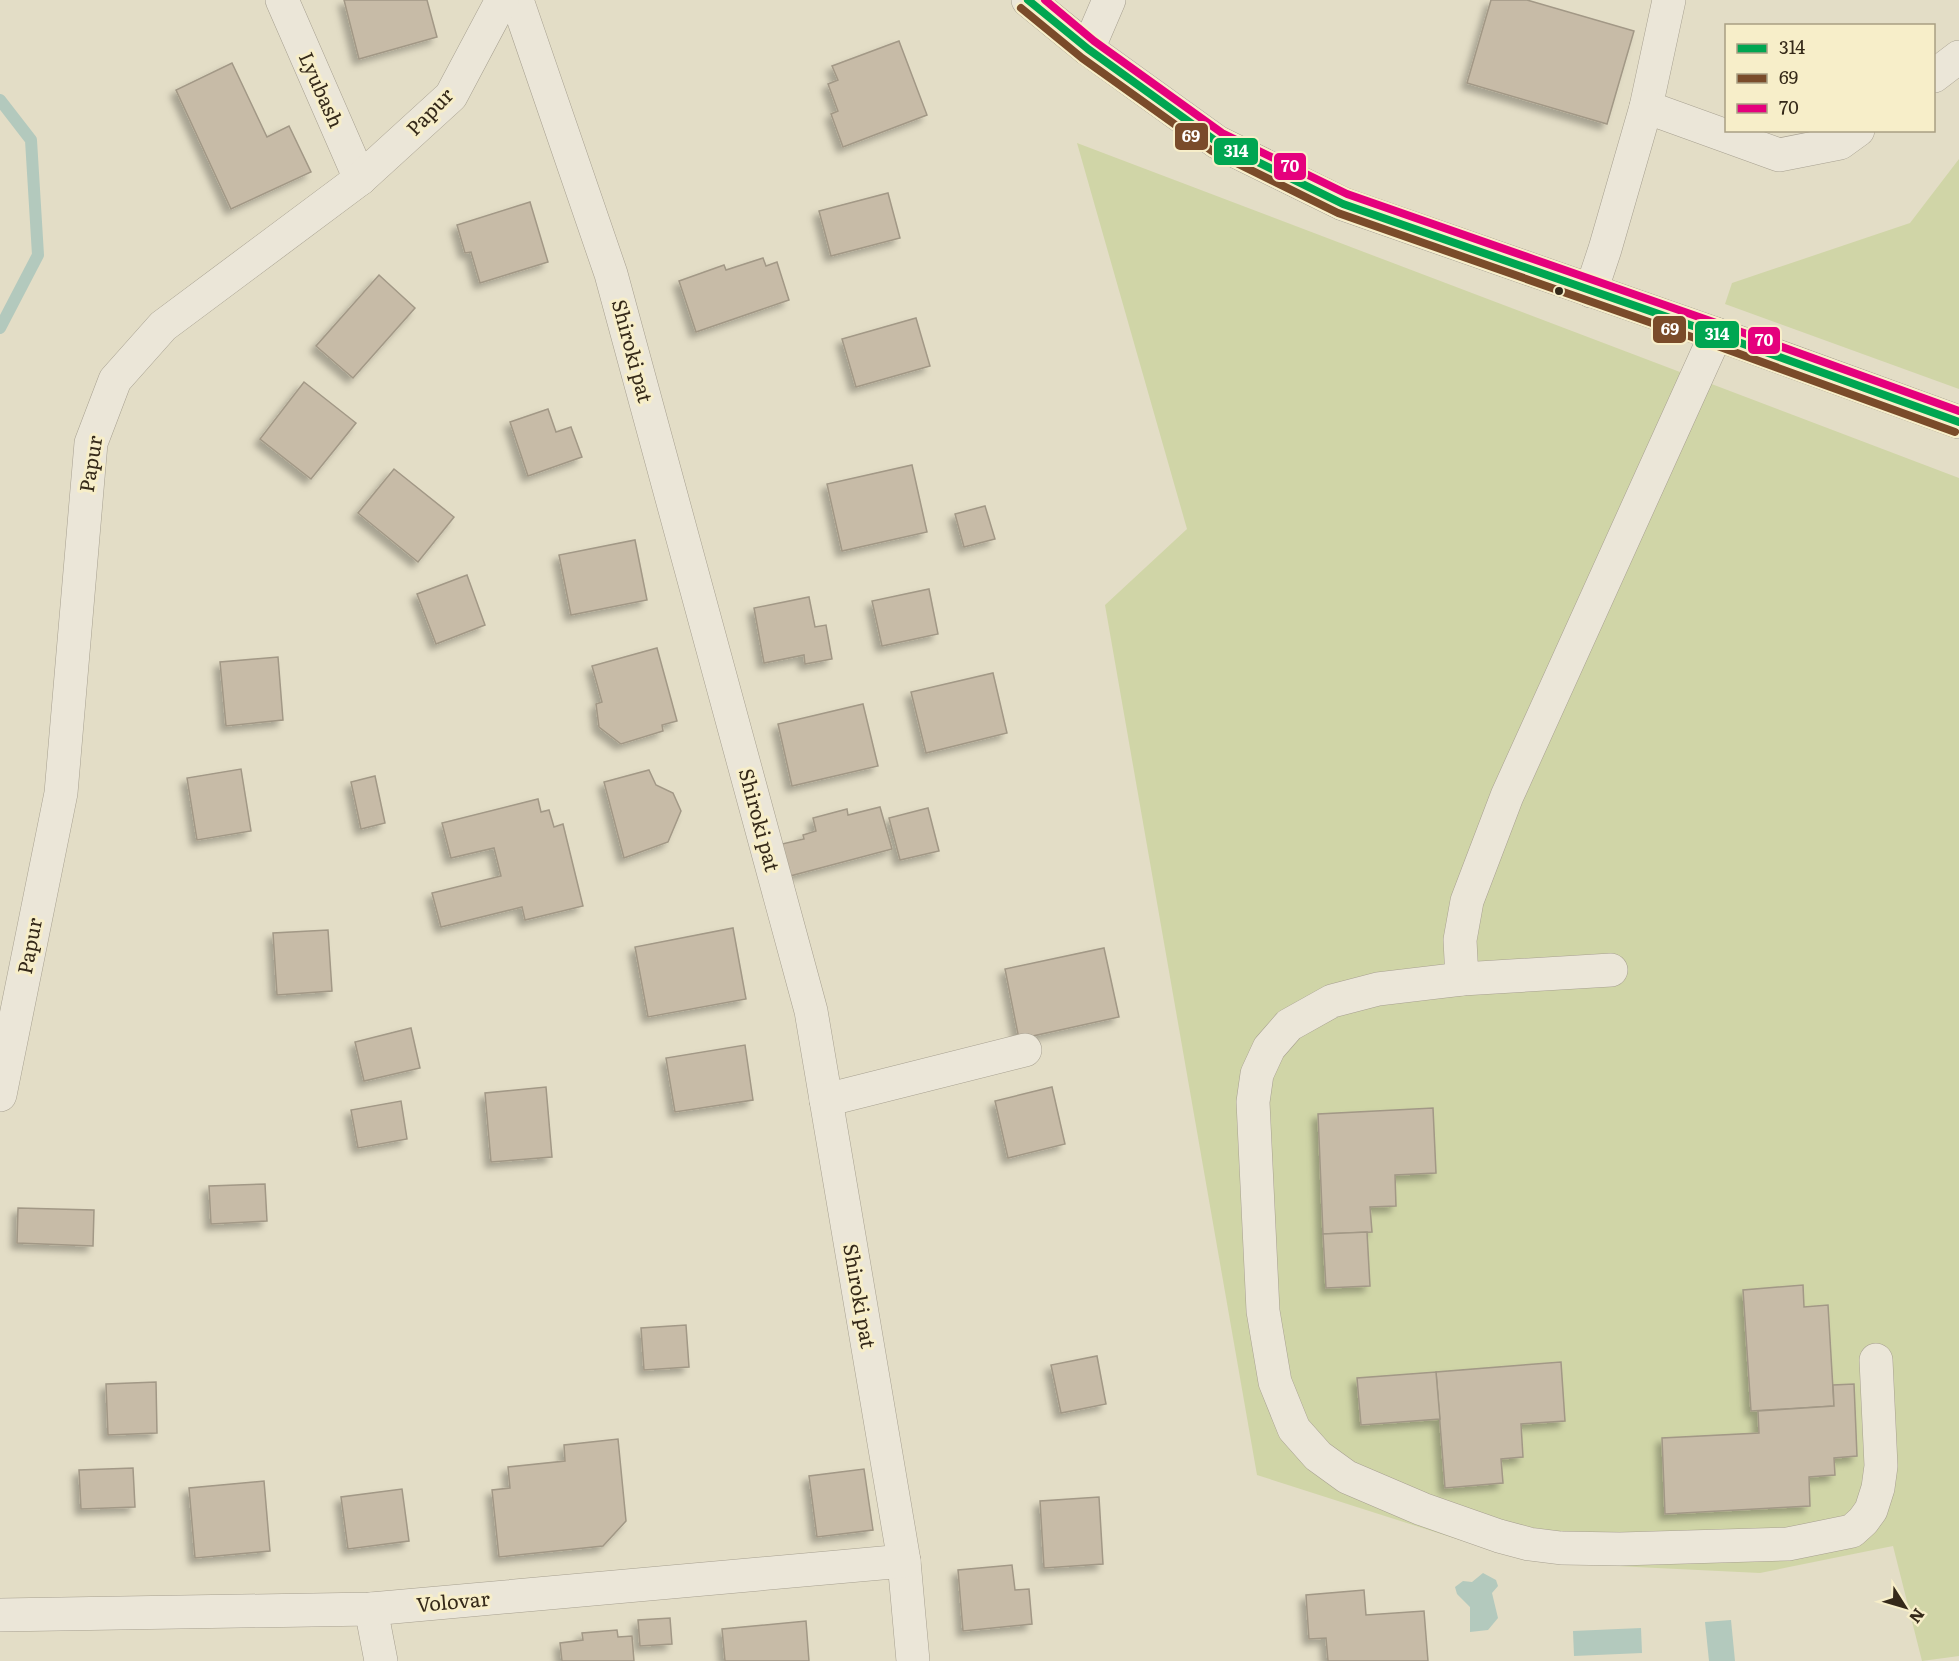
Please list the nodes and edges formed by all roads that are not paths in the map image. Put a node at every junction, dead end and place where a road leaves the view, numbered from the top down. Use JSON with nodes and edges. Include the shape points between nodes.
{"nodes":[{"id":1,"x":282,"y":0,"type":"edge"},
{"id":2,"x":502,"y":0,"type":"edge"},
{"id":3,"x":517,"y":0,"type":"edge"},
{"id":4,"x":1028,"y":0,"type":"edge"},
{"id":5,"x":1109,"y":0,"type":"edge"},
{"id":6,"x":1669,"y":0,"type":"edge"},
{"id":7,"x":1088,"y":49,"type":"junction"},
{"id":8,"x":1959,"y":57,"type":"edge"},
{"id":9,"x":1935,"y":75,"type":"edge"},
{"id":10,"x":1646,"y":107,"type":"junction"},
{"id":11,"x":1855,"y":132,"type":"edge"},
{"id":12,"x":360,"y":179,"type":"junction"},
{"id":13,"x":1591,"y":291,"type":"junction"},
{"id":14,"x":1716,"y":334,"type":"junction"},
{"id":15,"x":1959,"y":422,"type":"edge"},
{"id":16,"x":1611,"y":970,"type":"dead end"},
{"id":17,"x":1462,"y":979,"type":"junction"},
{"id":18,"x":1025,"y":1050,"type":"dead end"},
{"id":19,"x":0,"y":1095,"type":"edge"},
{"id":20,"x":826,"y":1101,"type":"junction"},
{"id":21,"x":1876,"y":1360,"type":"dead end"},
{"id":22,"x":904,"y":1561,"type":"junction"},
{"id":23,"x":371,"y":1609,"type":"junction"},
{"id":24,"x":0,"y":1615,"type":"edge"},
{"id":25,"x":381,"y":1661,"type":"edge"},
{"id":26,"x":913,"y":1661,"type":"edge"}],
"edges":[{"from":1,"to":12,"type":"street","name":"Lyubash"},
{"from":2,"to":12,"type":"street","name":"Papur","via":[[451,96]]},
{"from":3,"to":20,"type":"street","name":"Shiroki pat","via":[[611,274],[811,1011]]},
{"from":4,"to":7,"type":"street"},
{"from":5,"to":7,"type":"street"},
{"from":6,"to":10,"type":"street"},
{"from":7,"to":13,"type":"street","via":[[1217,142],[1343,204]]},
{"from":8,"to":9,"type":"street"},
{"from":10,"to":11,"type":"street","via":[[1779,155],[1840,143]]},
{"from":10,"to":13,"type":"street"},
{"from":12,"to":19,"type":"street","name":"Papur","via":[[163,326],[115,380],[91,443],[61,793]]},
{"from":13,"to":14,"type":"street"},
{"from":14,"to":15,"type":"street"},
{"from":14,"to":17,"type":"street","via":[[1507,796],[1467,901],[1460,940]]},
{"from":16,"to":17,"type":"street"},
{"from":17,"to":21,"type":"street","via":[[1378,989],[1332,1001],[1290,1025],[1269,1048],[1257,1074],[1253,1102],[1263,1311],[1275,1382],[1293,1429],[1318,1456],[1347,1477],[1422,1509],[1530,1544],[1620,1550],[1788,1544],[1852,1531],[1871,1510],[1881,1466]]},
{"from":18,"to":20,"type":"street"},
{"from":20,"to":22,"type":"street","name":"Shiroki pat"},
{"from":22,"to":23,"type":"street","name":"Volovar"},
{"from":22,"to":26,"type":"street","name":"Shiroki pat"},
{"from":23,"to":24,"type":"street","name":"Volovar"},
{"from":23,"to":25,"type":"street"}]}
